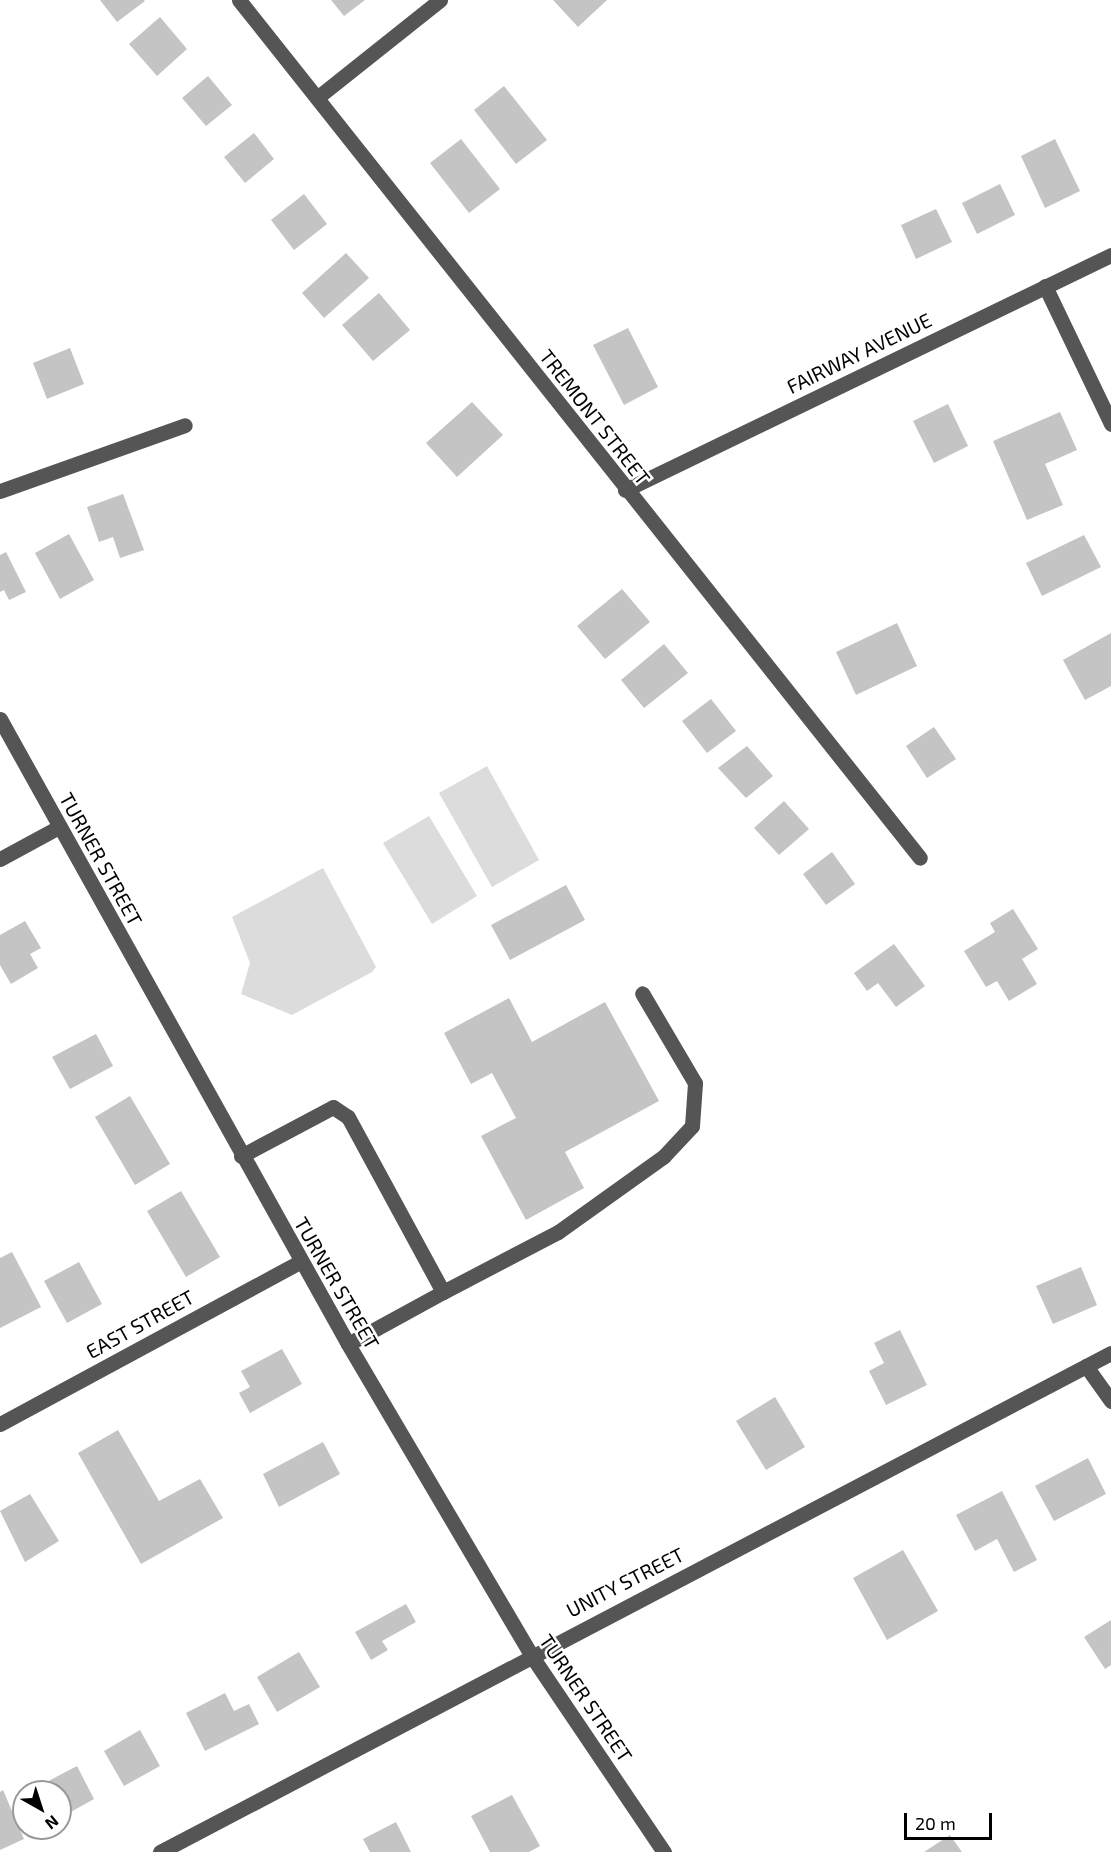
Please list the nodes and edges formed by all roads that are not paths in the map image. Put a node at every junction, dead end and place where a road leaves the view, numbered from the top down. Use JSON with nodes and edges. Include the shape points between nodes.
{"nodes":[{"id":1,"x":239,"y":0,"type":"edge"},
{"id":2,"x":440,"y":0,"type":"edge"},
{"id":3,"x":318,"y":98,"type":"junction"},
{"id":4,"x":1111,"y":255,"type":"edge"},
{"id":5,"x":1045,"y":286,"type":"junction"},
{"id":6,"x":185,"y":424,"type":"dead end"},
{"id":7,"x":1111,"y":424,"type":"edge"},
{"id":8,"x":625,"y":490,"type":"junction"},
{"id":9,"x":0,"y":491,"type":"edge"},
{"id":10,"x":0,"y":719,"type":"edge"},
{"id":11,"x":59,"y":827,"type":"junction"},
{"id":12,"x":920,"y":858,"type":"dead end"},
{"id":13,"x":0,"y":859,"type":"edge"},
{"id":14,"x":642,"y":993,"type":"dead end"},
{"id":15,"x":241,"y":1156,"type":"junction"},
{"id":16,"x":300,"y":1262,"type":"junction"},
{"id":17,"x":443,"y":1292,"type":"junction"},
{"id":18,"x":348,"y":1344,"type":"junction"},
{"id":19,"x":1111,"y":1353,"type":"edge"},
{"id":20,"x":1086,"y":1366,"type":"junction"},
{"id":21,"x":1111,"y":1401,"type":"edge"},
{"id":22,"x":0,"y":1424,"type":"edge"},
{"id":23,"x":531,"y":1655,"type":"junction"},
{"id":24,"x":160,"y":1852,"type":"edge"},
{"id":25,"x":664,"y":1852,"type":"edge"}],
"edges":[{"from":1,"to":3,"type":"street","name":"TREMONT STREET"},
{"from":2,"to":3,"type":"street"},
{"from":3,"to":8,"type":"street","name":"TREMONT STREET"},
{"from":4,"to":5,"type":"street","name":"FAIRWAY AVENUE"},
{"from":5,"to":7,"type":"street"},
{"from":5,"to":8,"type":"street","name":"FAIRWAY AVENUE"},
{"from":6,"to":9,"type":"street"},
{"from":8,"to":12,"type":"street","name":"TREMONT STREET"},
{"from":10,"to":11,"type":"street","name":"TURNER STREET"},
{"from":11,"to":13,"type":"street"},
{"from":11,"to":15,"type":"street","name":"TURNER STREET"},
{"from":14,"to":17,"type":"street","via":[[695,1083],[692,1126],[664,1156],[558,1232]]},
{"from":15,"to":16,"type":"street","name":"TURNER STREET"},
{"from":15,"to":17,"type":"street","via":[[320,1112],[343,1110]]},
{"from":16,"to":18,"type":"street","name":"TURNER STREET"},
{"from":16,"to":22,"type":"street","name":"EAST STREET"},
{"from":17,"to":18,"type":"street"},
{"from":18,"to":23,"type":"street","name":"TURNER STREET"},
{"from":19,"to":20,"type":"street","name":"UNITY STREET"},
{"from":20,"to":21,"type":"street"},
{"from":20,"to":23,"type":"street","name":"UNITY STREET"},
{"from":23,"to":24,"type":"street","name":"UNITY STREET"},
{"from":23,"to":25,"type":"street","name":"TURNER STREET"}]}
